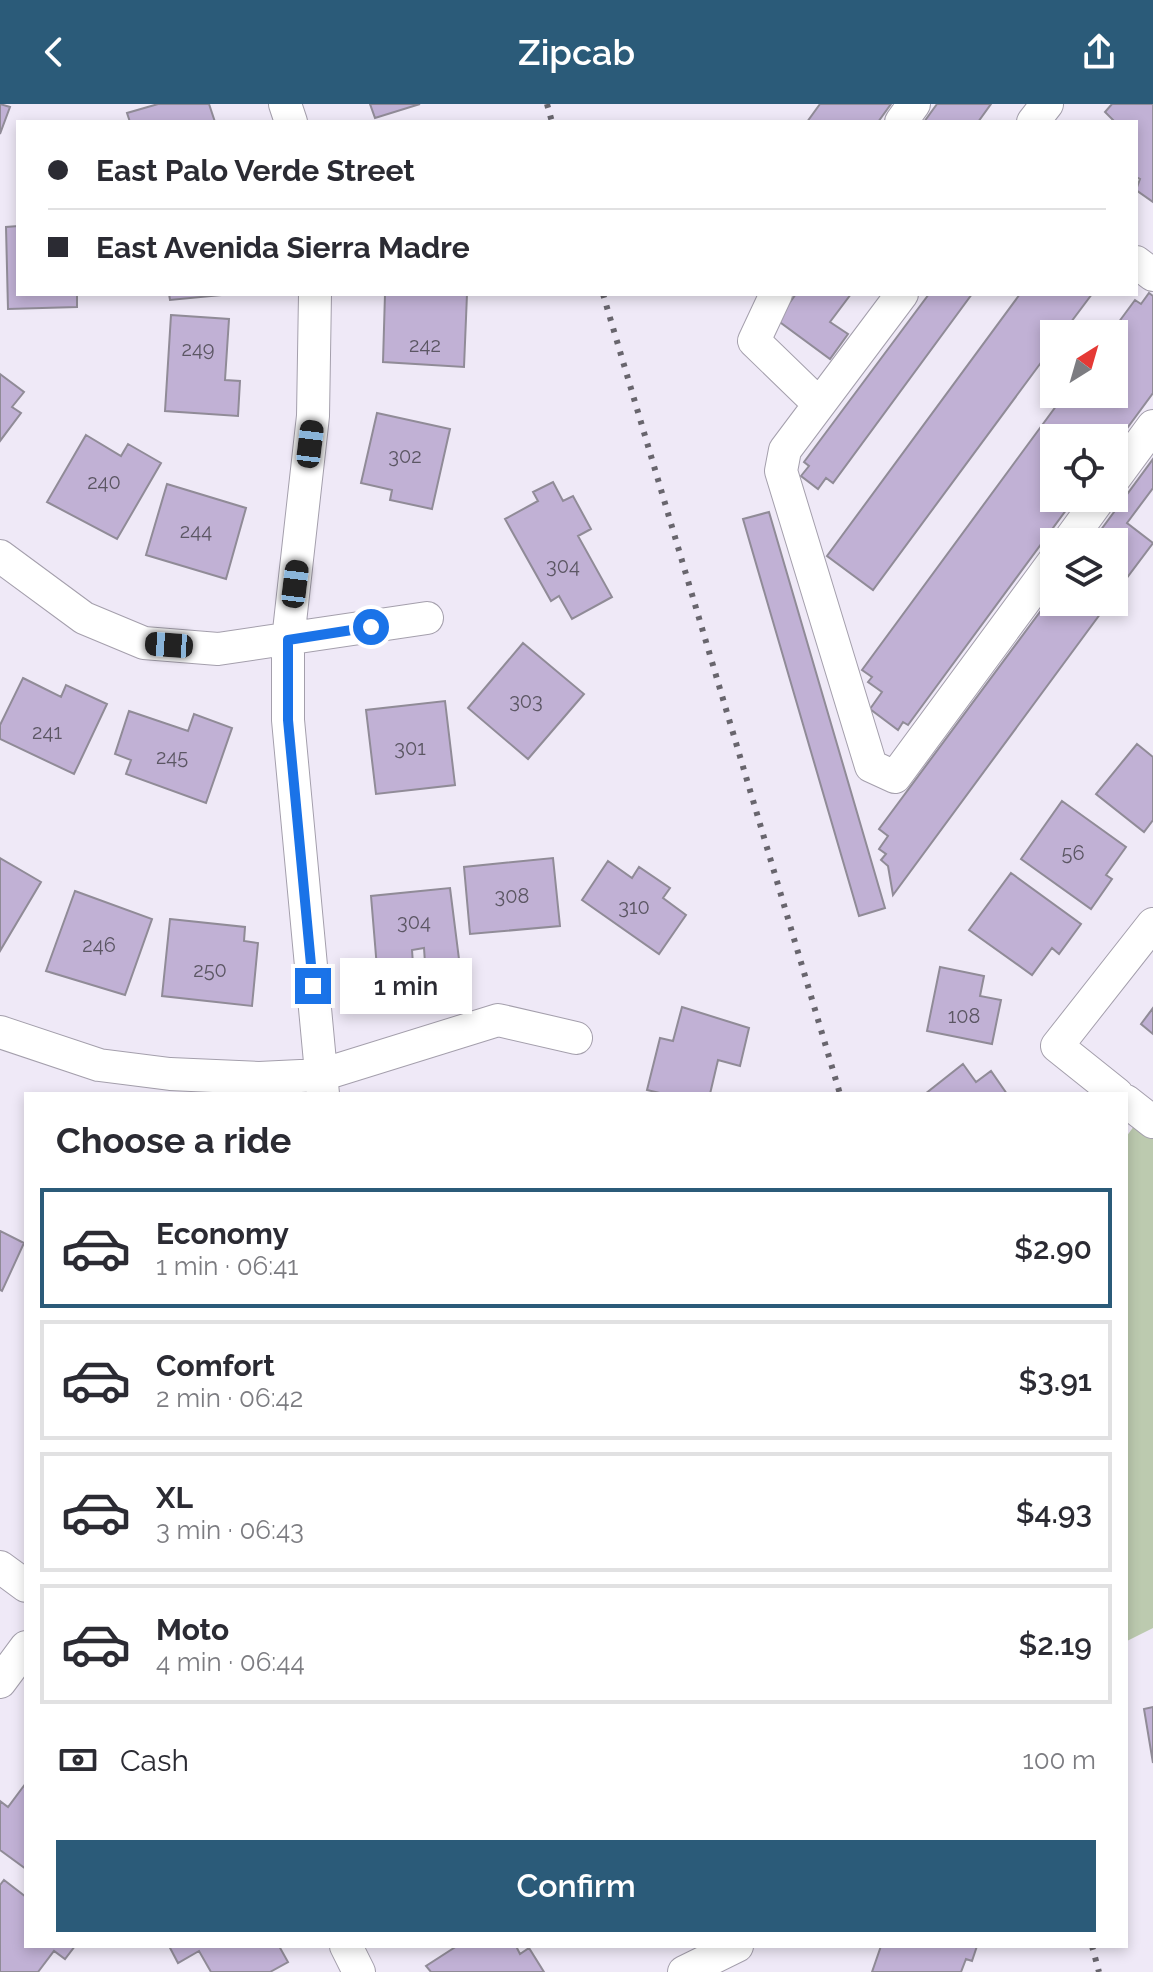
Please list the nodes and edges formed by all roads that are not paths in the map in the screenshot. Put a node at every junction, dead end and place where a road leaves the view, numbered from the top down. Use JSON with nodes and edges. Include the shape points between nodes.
{"nodes":[{"id":1,"x":1047,"y":104,"type":"edge"},
{"id":2,"x":1035,"y":120,"type":"edge"},
{"id":3,"x":315,"y":296,"type":"edge"},
{"id":4,"x":775,"y":296,"type":"edge"},
{"id":5,"x":900,"y":296,"type":"edge"},
{"id":6,"x":819,"y":404,"type":"junction"},
{"id":7,"x":1153,"y":426,"type":"edge"},
{"id":8,"x":1128,"y":460,"type":"edge"},
{"id":9,"x":0,"y":556,"type":"edge"},
{"id":10,"x":1040,"y":580,"type":"edge"},
{"id":11,"x":427,"y":618,"type":"dead end"},
{"id":12,"x":288,"y":640,"type":"junction"},
{"id":13,"x":1153,"y":924,"type":"edge"},
{"id":14,"x":0,"y":1032,"type":"edge"},
{"id":15,"x":576,"y":1038,"type":"dead end"},
{"id":16,"x":322,"y":1084,"type":"edge"},
{"id":17,"x":1114,"y":1092,"type":"edge"},
{"id":18,"x":1128,"y":1103,"type":"edge"},
{"id":19,"x":1153,"y":1122,"type":"edge"},
{"id":20,"x":0,"y":1567,"type":"edge"},
{"id":21,"x":24,"y":1585,"type":"edge"},
{"id":22,"x":24,"y":1650,"type":"edge"},
{"id":23,"x":0,"y":1682,"type":"edge"},
{"id":24,"x":347,"y":1948,"type":"edge"},
{"id":25,"x":733,"y":1948,"type":"edge"},
{"id":26,"x":359,"y":1972,"type":"edge"},
{"id":27,"x":684,"y":1972,"type":"edge"}],
"edges":[{"from":1,"to":2,"type":"street"},
{"from":3,"to":12,"type":"street","via":[[313,416]]},
{"from":4,"to":6,"type":"street","via":[[754,341]]},
{"from":5,"to":6,"type":"street"},
{"from":6,"to":10,"type":"street","via":[[785,450],[781,471],[871,766],[895,777]]},
{"from":7,"to":8,"type":"street"},
{"from":9,"to":12,"type":"street","via":[[84,618],[144,643],[218,649]]},
{"from":11,"to":12,"type":"street"},
{"from":12,"to":16,"type":"street","via":[[288,720]]},
{"from":13,"to":17,"type":"street","via":[[1057,1046]]},
{"from":14,"to":16,"type":"street","via":[[99,1065]]},
{"from":15,"to":16,"type":"street","via":[[498,1020]]},
{"from":18,"to":19,"type":"street"},
{"from":20,"to":21,"type":"street"},
{"from":22,"to":23,"type":"street"},
{"from":24,"to":26,"type":"street"},
{"from":25,"to":27,"type":"street"}]}
